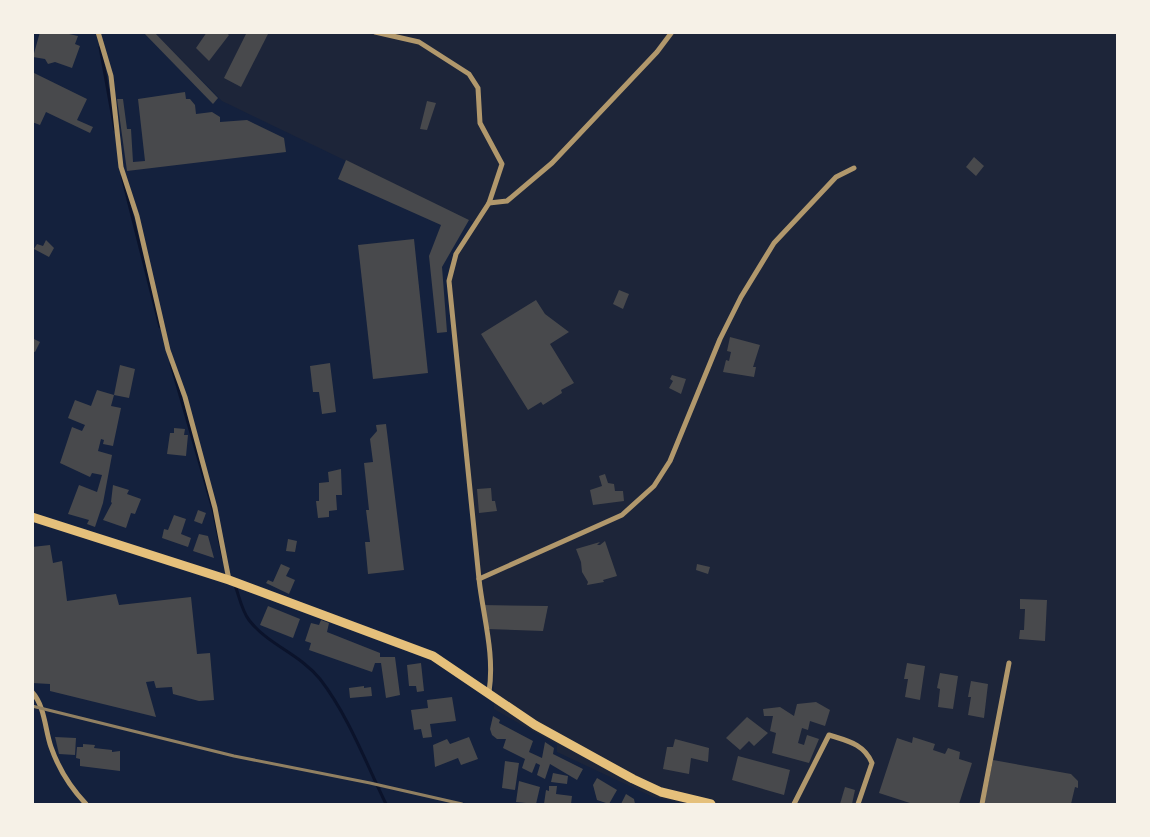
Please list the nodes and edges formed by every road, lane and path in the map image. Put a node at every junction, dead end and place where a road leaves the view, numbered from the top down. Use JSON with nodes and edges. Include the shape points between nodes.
{"nodes":[{"id":1,"x":98,"y":32,"type":"edge"},
{"id":2,"x":375,"y":32,"type":"edge"},
{"id":3,"x":672,"y":32,"type":"edge"},
{"id":4,"x":854,"y":168,"type":"dead end"},
{"id":5,"x":489,"y":203,"type":"junction"},
{"id":6,"x":32,"y":517,"type":"edge"},
{"id":7,"x":479,"y":579,"type":"junction"},
{"id":8,"x":229,"y":580,"type":"junction"},
{"id":9,"x":1009,"y":663,"type":"dead end"},
{"id":10,"x":32,"y":692,"type":"edge"},
{"id":11,"x":489,"y":692,"type":"junction"},
{"id":12,"x":86,"y":804,"type":"edge"},
{"id":13,"x":711,"y":804,"type":"edge"},
{"id":14,"x":794,"y":804,"type":"edge"},
{"id":15,"x":858,"y":804,"type":"edge"},
{"id":16,"x":982,"y":804,"type":"edge"}],
"edges":[{"from":1,"to":8,"type":"street","via":[[111,76],[121,167],[137,216],[168,350],[215,508]]},
{"from":2,"to":5,"type":"street","via":[[419,42],[468,74],[478,88],[480,123],[502,164]]},
{"from":3,"to":5,"type":"street","via":[[552,163],[507,201]]},
{"from":4,"to":7,"type":"street","via":[[836,177],[770,251],[741,297],[720,339],[670,461],[654,486],[622,515]]},
{"from":5,"to":7,"type":"street","via":[[456,254],[449,281]]},
{"from":6,"to":8,"type":"main road"},
{"from":7,"to":11,"type":"street","via":[[490,646]]},
{"from":8,"to":11,"type":"main road","via":[[433,656]]},
{"from":9,"to":16,"type":"street"},
{"from":10,"to":12,"type":"street","via":[[39,703],[62,774]]},
{"from":11,"to":13,"type":"main road","via":[[535,725],[633,779],[661,792]]},
{"from":14,"to":15,"type":"street","via":[[829,736],[851,742],[867,752],[872,763]]}]}
